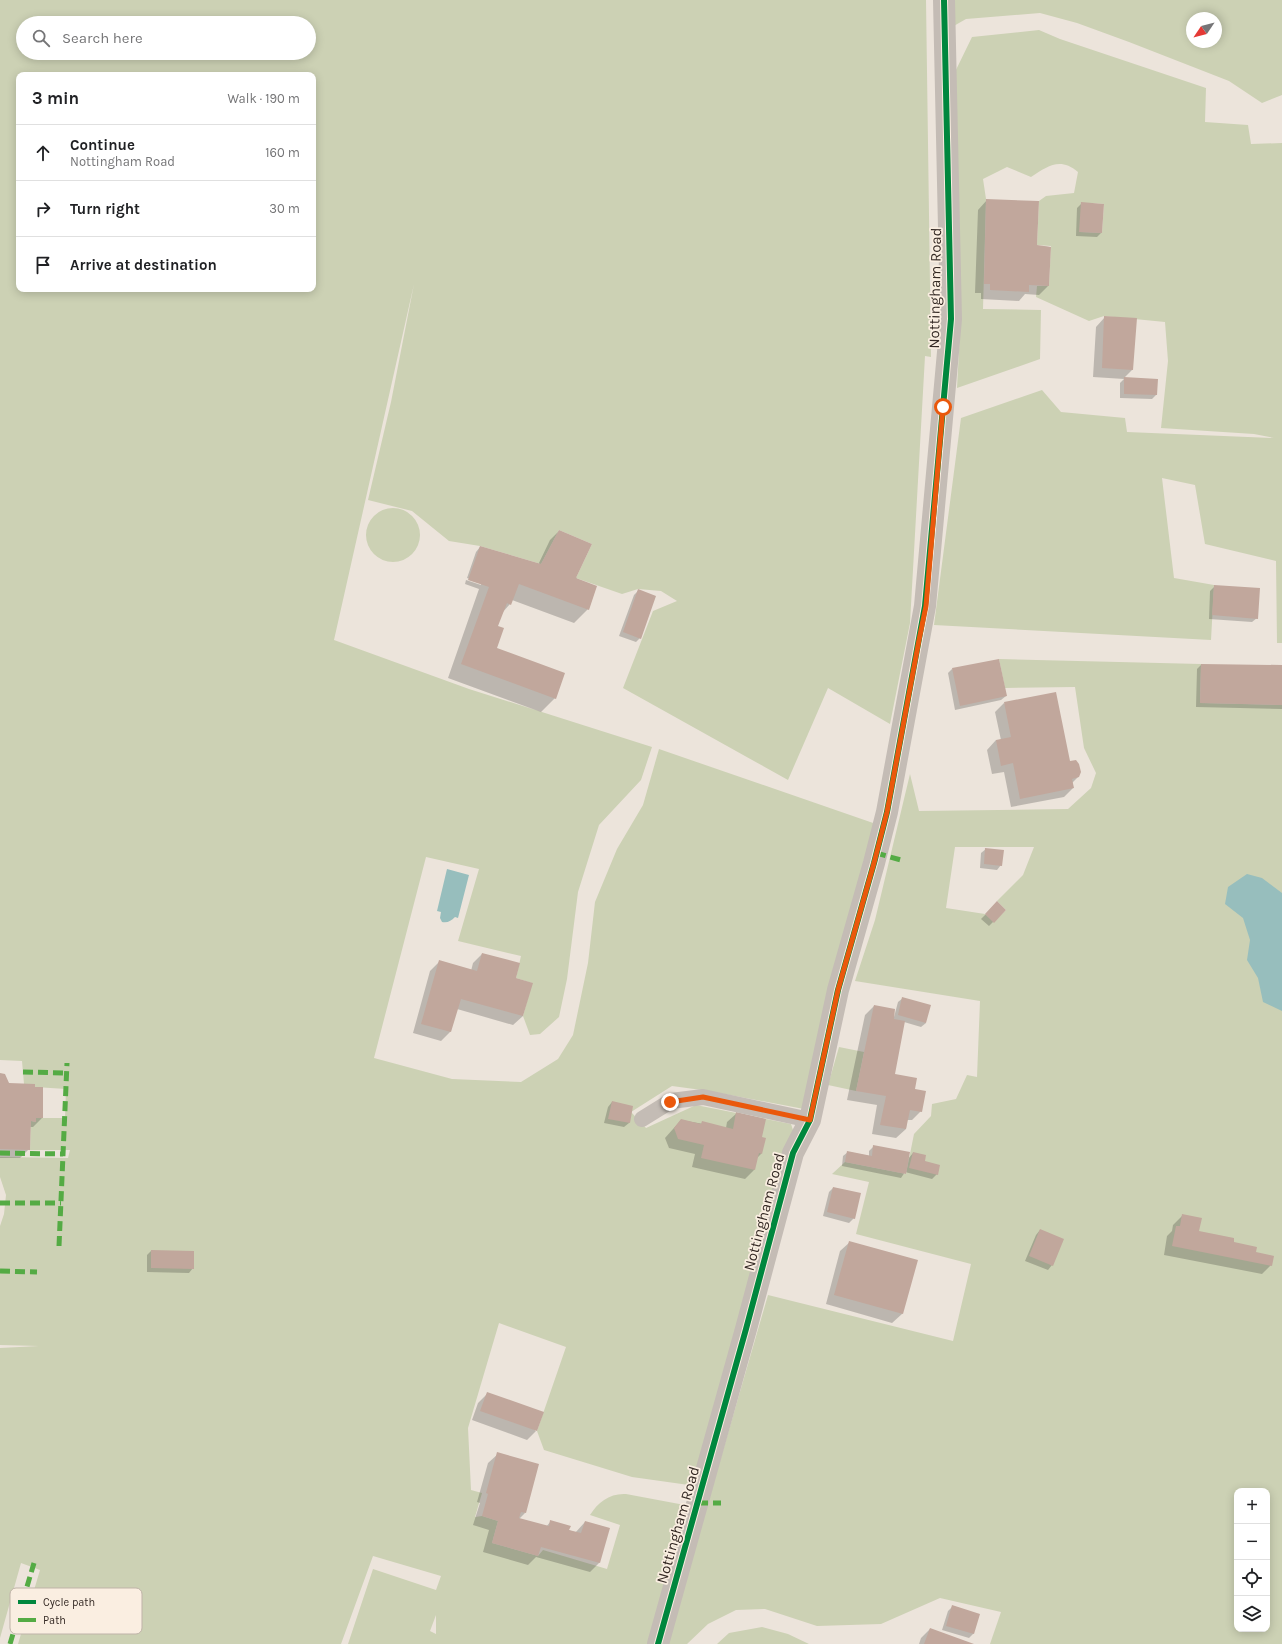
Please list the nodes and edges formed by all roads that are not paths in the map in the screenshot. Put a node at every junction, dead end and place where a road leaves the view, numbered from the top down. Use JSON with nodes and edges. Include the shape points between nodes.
{"nodes":[{"id":1,"x":944,"y":0,"type":"edge"},
{"id":2,"x":642,"y":1119,"type":"dead end"},
{"id":3,"x":810,"y":1120,"type":"junction"},
{"id":4,"x":658,"y":1644,"type":"edge"}],
"edges":[{"from":1,"to":3,"type":"street","name":"Nottingham Road","via":[[951,319],[926,606],[887,812],[838,990]]},
{"from":2,"to":3,"type":"lane","via":[[670,1102],[703,1097]]},
{"from":3,"to":4,"type":"street","name":"Nottingham Road","via":[[793,1153]]}]}
